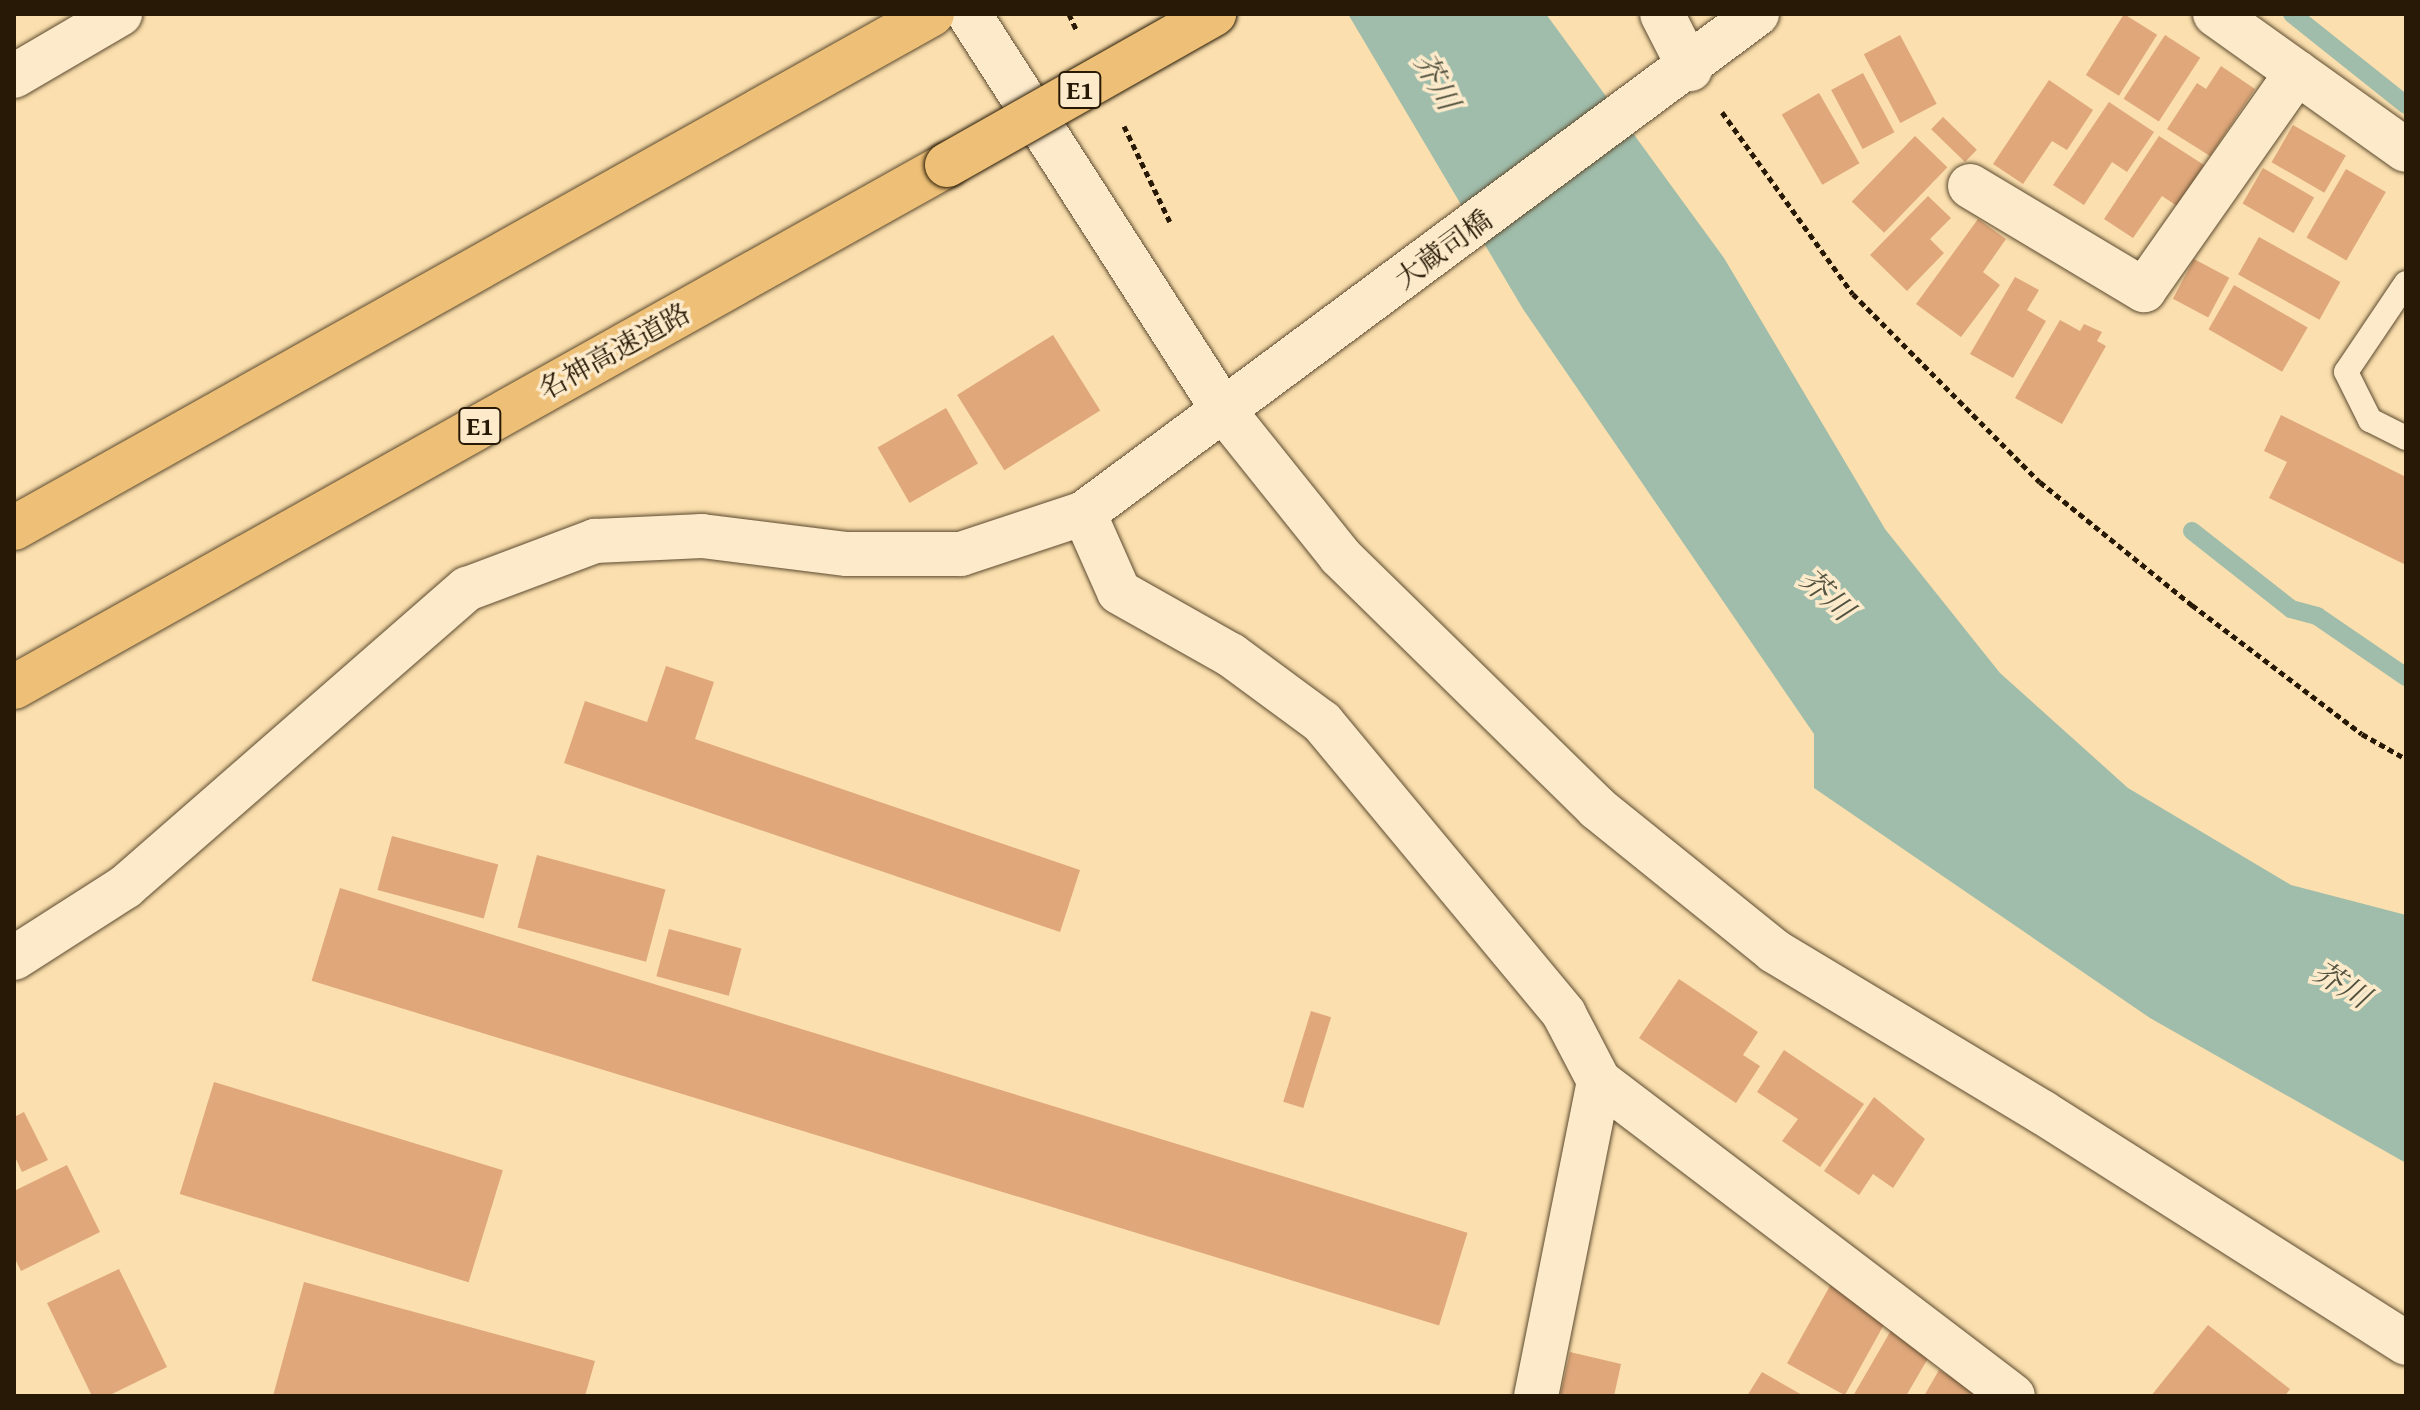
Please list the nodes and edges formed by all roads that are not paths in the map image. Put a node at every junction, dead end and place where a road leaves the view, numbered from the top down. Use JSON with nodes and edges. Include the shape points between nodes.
{"nodes":[{"id":1,"x":120,"y":14,"type":"edge"},
{"id":2,"x":932,"y":14,"type":"edge"},
{"id":3,"x":969,"y":14,"type":"edge"},
{"id":4,"x":1214,"y":14,"type":"edge"},
{"id":5,"x":1662,"y":14,"type":"edge"},
{"id":6,"x":1757,"y":14,"type":"edge"},
{"id":7,"x":2215,"y":14,"type":"edge"},
{"id":8,"x":2297,"y":72,"type":"junction"},
{"id":9,"x":14,"y":76,"type":"edge"},
{"id":10,"x":1676,"y":79,"type":"junction"},
{"id":11,"x":2406,"y":150,"type":"edge"},
{"id":12,"x":1970,"y":186,"type":"dead end"},
{"id":13,"x":2406,"y":283,"type":"edge"},
{"id":14,"x":1224,"y":411,"type":"junction"},
{"id":15,"x":2406,"y":438,"type":"edge"},
{"id":16,"x":1084,"y":513,"type":"junction"},
{"id":17,"x":14,"y":528,"type":"edge"},
{"id":18,"x":14,"y":687,"type":"edge"},
{"id":19,"x":14,"y":958,"type":"edge"},
{"id":20,"x":1599,"y":1081,"type":"junction"},
{"id":21,"x":2406,"y":1343,"type":"edge"},
{"id":22,"x":1536,"y":1396,"type":"edge"},
{"id":23,"x":2013,"y":1396,"type":"edge"}],
"edges":[{"from":1,"to":9,"type":"street"},
{"from":2,"to":17,"type":"highway"},
{"from":3,"to":14,"type":"street"},
{"from":4,"to":18,"type":"highway","name":"名神高速道路","number":"E1","bridge":true},
{"from":5,"to":10,"type":"street"},
{"from":6,"to":10,"type":"street","name":"大蔵司橋"},
{"from":7,"to":8,"type":"street"},
{"from":8,"to":11,"type":"street"},
{"from":8,"to":12,"type":"street","via":[[2144,290]]},
{"from":10,"to":14,"type":"street","name":"大蔵司橋"},
{"from":13,"to":15,"type":"lane","via":[[2346,372],[2370,420]]},
{"from":14,"to":16,"type":"street","name":"大蔵司橋"},
{"from":14,"to":21,"type":"street","via":[[1340,556],[1597,808],[1774,951],[2042,1112]]},
{"from":16,"to":19,"type":"street","name":"大蔵司橋","via":[[961,554],[847,554],[702,536],[595,541],[467,589],[125,887]]},
{"from":16,"to":20,"type":"street","via":[[1119,592],[1231,655],[1322,722],[1564,1014]]},
{"from":20,"to":22,"type":"street"},
{"from":20,"to":23,"type":"street"}]}
